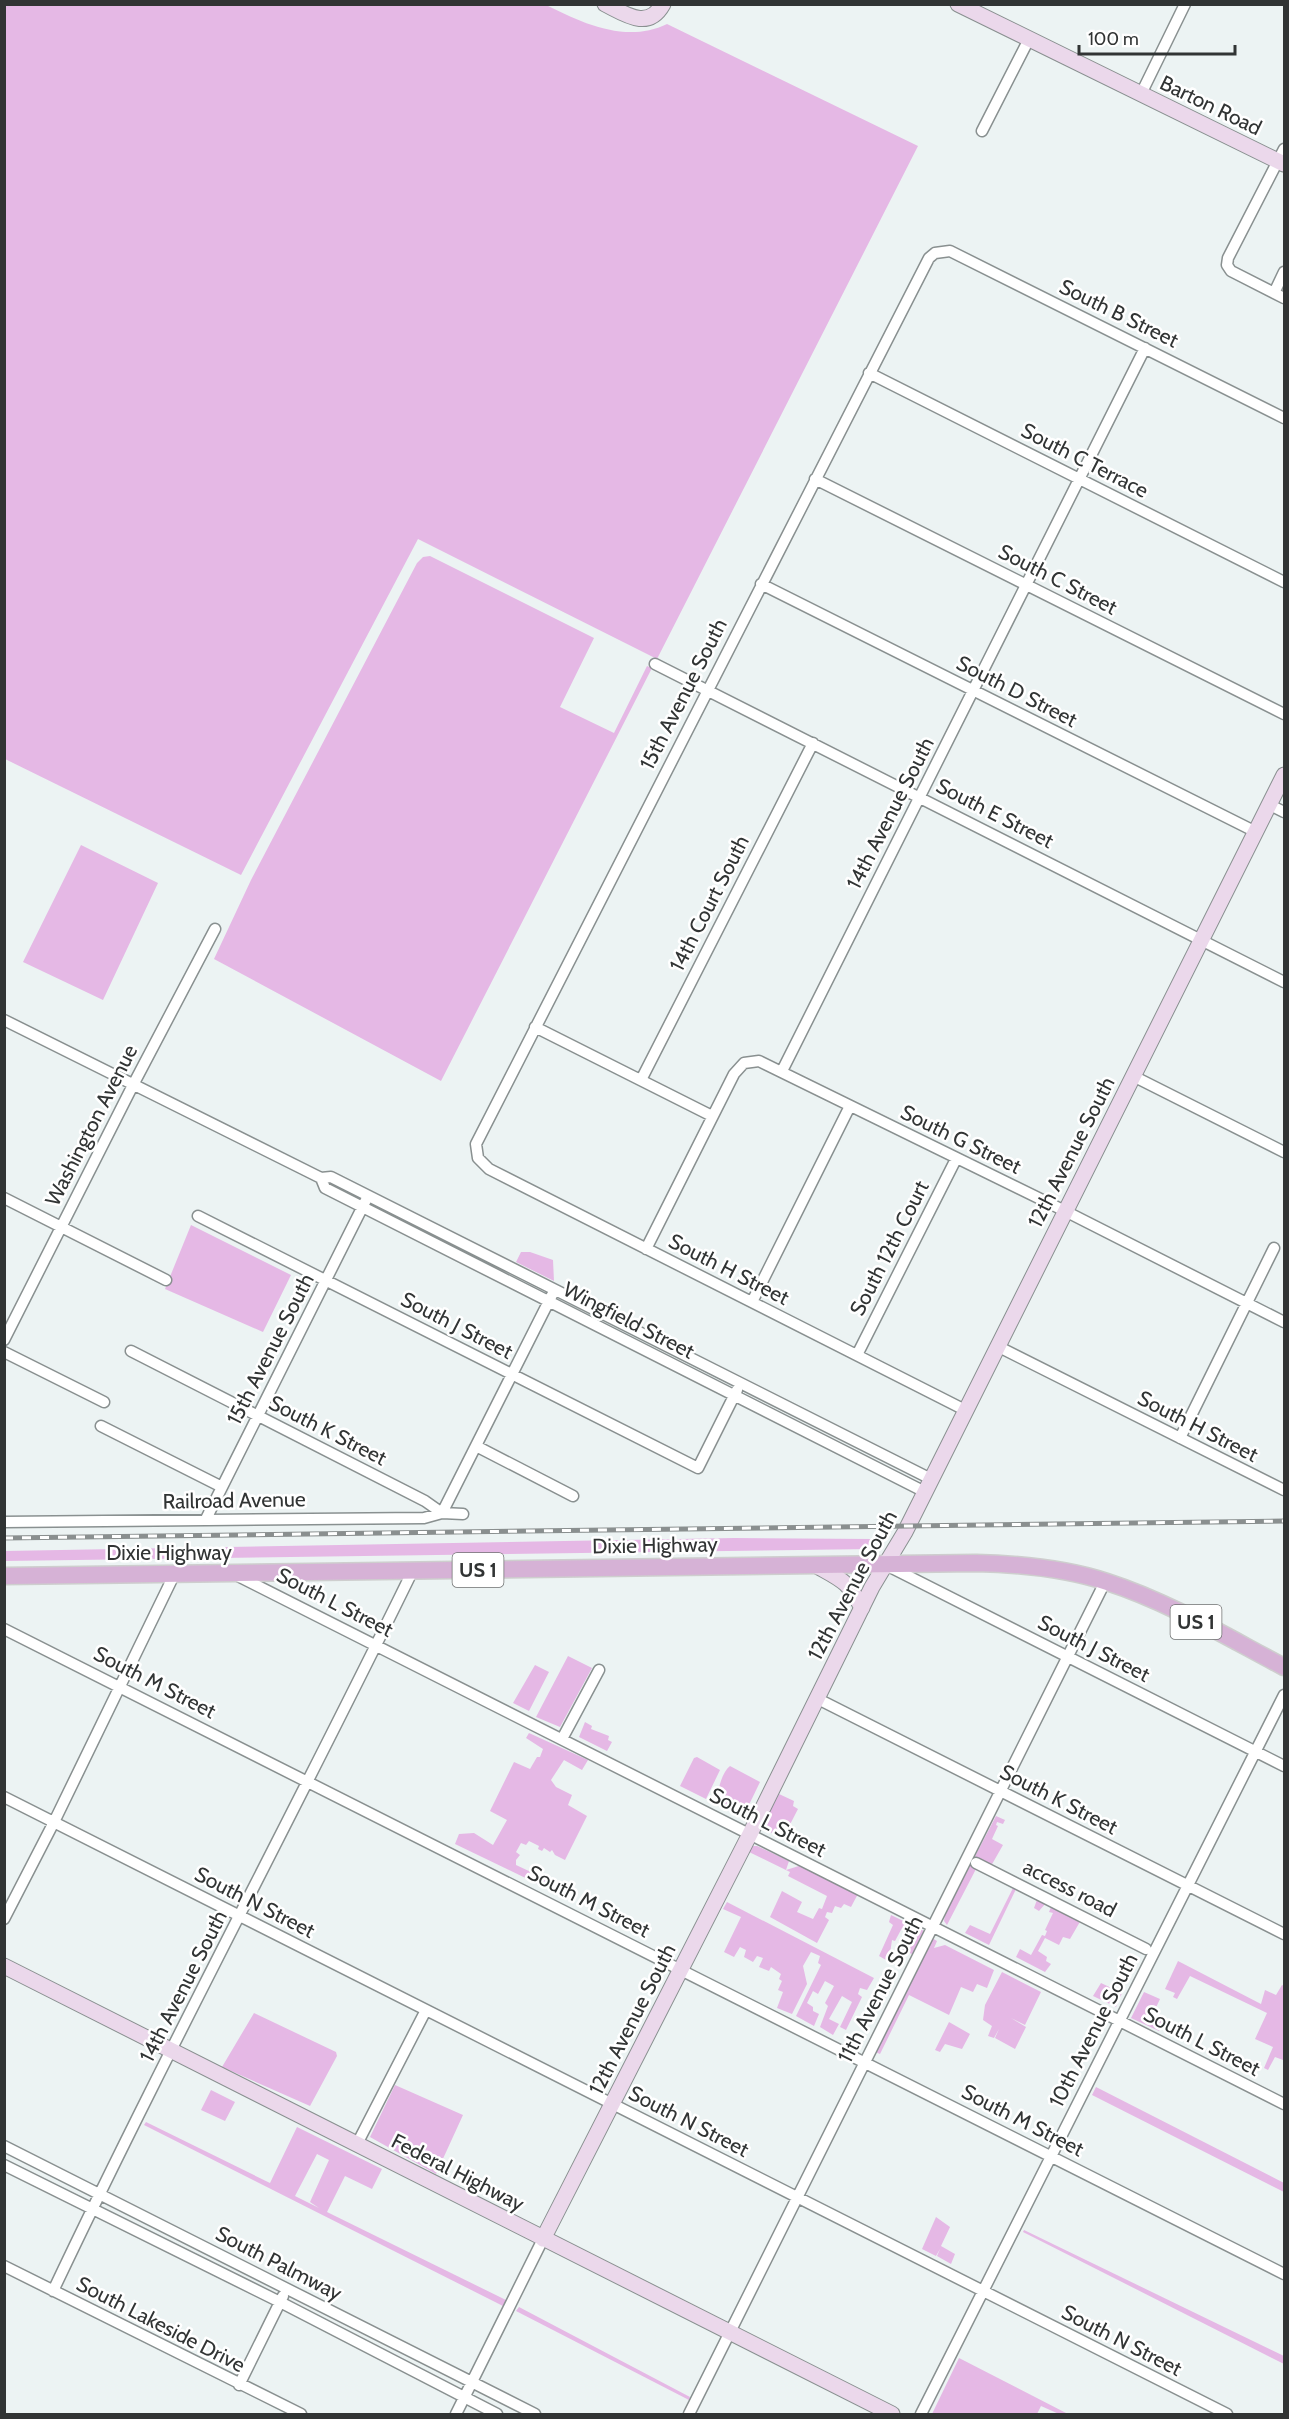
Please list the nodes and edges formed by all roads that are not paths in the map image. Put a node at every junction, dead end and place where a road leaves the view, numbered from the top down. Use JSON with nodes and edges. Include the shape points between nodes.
{"nodes":[{"id":1,"x":604,"y":4,"type":"edge"},
{"id":2,"x":663,"y":4,"type":"edge"},
{"id":3,"x":958,"y":4,"type":"edge"},
{"id":4,"x":1185,"y":4,"type":"edge"},
{"id":5,"x":1029,"y":39,"type":"junction"},
{"id":6,"x":1141,"y":94,"type":"junction"},
{"id":7,"x":982,"y":131,"type":"dead end"},
{"id":8,"x":1282,"y":158,"type":"edge"},
{"id":9,"x":935,"y":253,"type":"joint"},
{"id":10,"x":1284,"y":272,"type":"edge"},
{"id":11,"x":1279,"y":296,"type":"edge"},
{"id":12,"x":1145,"y":348,"type":"junction"},
{"id":13,"x":868,"y":373,"type":"junction"},
{"id":14,"x":1284,"y":418,"type":"edge"},
{"id":15,"x":815,"y":479,"type":"junction"},
{"id":16,"x":1079,"y":479,"type":"junction"},
{"id":17,"x":1284,"y":582,"type":"edge"},
{"id":18,"x":761,"y":584,"type":"junction"},
{"id":19,"x":1026,"y":585,"type":"junction"},
{"id":20,"x":655,"y":663,"type":"dead end"},
{"id":21,"x":707,"y":690,"type":"junction"},
{"id":22,"x":973,"y":690,"type":"junction"},
{"id":23,"x":1284,"y":714,"type":"edge"},
{"id":24,"x":813,"y":743,"type":"junction"},
{"id":25,"x":1284,"y":776,"type":"edge"},
{"id":26,"x":920,"y":796,"type":"junction"},
{"id":27,"x":1270,"y":805,"type":"junction"},
{"id":28,"x":1284,"y":812,"type":"edge"},
{"id":29,"x":1256,"y":832,"type":"junction"},
{"id":30,"x":215,"y":929,"type":"dead end"},
{"id":31,"x":1202,"y":940,"type":"junction"},
{"id":32,"x":1284,"y":982,"type":"edge"},
{"id":33,"x":4,"y":1020,"type":"edge"},
{"id":34,"x":535,"y":1027,"type":"junction"},
{"id":35,"x":782,"y":1071,"type":"junction"},
{"id":36,"x":1133,"y":1076,"type":"junction"},
{"id":37,"x":640,"y":1080,"type":"junction"},
{"id":38,"x":133,"y":1085,"type":"junction"},
{"id":39,"x":850,"y":1106,"type":"junction"},
{"id":40,"x":712,"y":1116,"type":"junction"},
{"id":41,"x":1284,"y":1152,"type":"edge"},
{"id":42,"x":478,"y":1158,"type":"joint"},
{"id":43,"x":956,"y":1159,"type":"junction"},
{"id":44,"x":321,"y":1178,"type":"junction"},
{"id":45,"x":368,"y":1195,"type":"junction"},
{"id":46,"x":4,"y":1198,"type":"edge"},
{"id":47,"x":363,"y":1207,"type":"junction"},
{"id":48,"x":1065,"y":1211,"type":"junction"},
{"id":49,"x":198,"y":1216,"type":"dead end"},
{"id":50,"x":62,"y":1227,"type":"junction"},
{"id":51,"x":1274,"y":1248,"type":"dead end"},
{"id":52,"x":646,"y":1249,"type":"junction"},
{"id":53,"x":166,"y":1280,"type":"dead end"},
{"id":54,"x":326,"y":1281,"type":"junction"},
{"id":55,"x":554,"y":1289,"type":"junction"},
{"id":56,"x":548,"y":1301,"type":"junction"},
{"id":57,"x":752,"y":1302,"type":"junction"},
{"id":58,"x":1248,"y":1303,"type":"junction"},
{"id":59,"x":1284,"y":1322,"type":"edge"},
{"id":60,"x":4,"y":1340,"type":"edge"},
{"id":61,"x":997,"y":1346,"type":"junction"},
{"id":62,"x":131,"y":1351,"type":"dead end"},
{"id":63,"x":4,"y":1352,"type":"edge"},
{"id":64,"x":857,"y":1355,"type":"junction"},
{"id":65,"x":693,"y":1359,"type":"junction"},
{"id":66,"x":687,"y":1371,"type":"junction"},
{"id":67,"x":512,"y":1375,"type":"junction"},
{"id":68,"x":741,"y":1383,"type":"junction"},
{"id":69,"x":734,"y":1395,"type":"junction"},
{"id":70,"x":104,"y":1402,"type":"dead end"},
{"id":71,"x":965,"y":1410,"type":"junction"},
{"id":72,"x":258,"y":1416,"type":"junction"},
{"id":73,"x":101,"y":1426,"type":"dead end"},
{"id":74,"x":1180,"y":1438,"type":"junction"},
{"id":75,"x":476,"y":1446,"type":"junction"},
{"id":76,"x":928,"y":1485,"type":"junction"},
{"id":77,"x":222,"y":1487,"type":"junction"},
{"id":78,"x":1284,"y":1490,"type":"edge"},
{"id":79,"x":573,"y":1496,"type":"dead end"},
{"id":80,"x":442,"y":1513,"type":"junction"},
{"id":81,"x":464,"y":1515,"type":"dead end"},
{"id":82,"x":206,"y":1520,"type":"junction"},
{"id":83,"x":4,"y":1522,"type":"edge"},
{"id":84,"x":885,"y":1565,"type":"junction"},
{"id":85,"x":817,"y":1566,"type":"junction"},
{"id":86,"x":412,"y":1570,"type":"junction"},
{"id":87,"x":175,"y":1574,"type":"junction"},
{"id":88,"x":234,"y":1574,"type":"junction"},
{"id":89,"x":4,"y":1576,"type":"edge"},
{"id":90,"x":1105,"y":1582,"type":"junction"},
{"id":91,"x":862,"y":1608,"type":"junction"},
{"id":92,"x":4,"y":1629,"type":"edge"},
{"id":93,"x":376,"y":1645,"type":"junction"},
{"id":94,"x":1069,"y":1658,"type":"junction"},
{"id":95,"x":1284,"y":1667,"type":"edge"},
{"id":96,"x":599,"y":1670,"type":"dead end"},
{"id":97,"x":120,"y":1687,"type":"junction"},
{"id":98,"x":1284,"y":1695,"type":"edge"},
{"id":99,"x":816,"y":1698,"type":"junction"},
{"id":100,"x":562,"y":1739,"type":"junction"},
{"id":101,"x":1255,"y":1751,"type":"junction"},
{"id":102,"x":1284,"y":1766,"type":"edge"},
{"id":103,"x":308,"y":1780,"type":"junction"},
{"id":104,"x":1002,"y":1792,"type":"junction"},
{"id":105,"x":4,"y":1797,"type":"edge"},
{"id":106,"x":54,"y":1822,"type":"junction"},
{"id":107,"x":750,"y":1834,"type":"junction"},
{"id":108,"x":976,"y":1863,"type":"dead end"},
{"id":109,"x":1188,"y":1886,"type":"junction"},
{"id":110,"x":240,"y":1916,"type":"junction"},
{"id":111,"x":4,"y":1919,"type":"edge"},
{"id":112,"x":933,"y":1927,"type":"junction"},
{"id":113,"x":1284,"y":1934,"type":"edge"},
{"id":114,"x":1146,"y":1949,"type":"dead end"},
{"id":115,"x":4,"y":1966,"type":"edge"},
{"id":116,"x":681,"y":1969,"type":"junction"},
{"id":117,"x":426,"y":2010,"type":"junction"},
{"id":118,"x":1119,"y":2021,"type":"junction"},
{"id":119,"x":172,"y":2051,"type":"junction"},
{"id":120,"x":865,"y":2062,"type":"junction"},
{"id":121,"x":612,"y":2104,"type":"junction"},
{"id":122,"x":1284,"y":2104,"type":"edge"},
{"id":123,"x":357,"y":2144,"type":"junction"},
{"id":124,"x":4,"y":2146,"type":"edge"},
{"id":125,"x":1051,"y":2156,"type":"junction"},
{"id":126,"x":4,"y":2164,"type":"edge"},
{"id":127,"x":99,"y":2195,"type":"junction"},
{"id":128,"x":797,"y":2197,"type":"junction"},
{"id":129,"x":92,"y":2208,"type":"junction"},
{"id":130,"x":543,"y":2239,"type":"junction"},
{"id":131,"x":5,"y":2267,"type":"edge"},
{"id":132,"x":1284,"y":2274,"type":"edge"},
{"id":133,"x":286,"y":2288,"type":"junction"},
{"id":134,"x":52,"y":2291,"type":"junction"},
{"id":135,"x":983,"y":2291,"type":"junction"},
{"id":136,"x":280,"y":2302,"type":"junction"},
{"id":137,"x":729,"y":2332,"type":"junction"},
{"id":138,"x":472,"y":2383,"type":"junction"},
{"id":139,"x":238,"y":2385,"type":"junction"},
{"id":140,"x":464,"y":2398,"type":"junction"},
{"id":141,"x":301,"y":2415,"type":"edge"},
{"id":142,"x":456,"y":2415,"type":"edge"},
{"id":143,"x":496,"y":2415,"type":"edge"},
{"id":144,"x":535,"y":2415,"type":"edge"},
{"id":145,"x":689,"y":2415,"type":"edge"},
{"id":146,"x":892,"y":2415,"type":"edge"},
{"id":147,"x":921,"y":2415,"type":"edge"},
{"id":148,"x":1227,"y":2415,"type":"edge"}],
"edges":[{"from":1,"to":2,"type":"street","via":[[636,20],[657,14]]},
{"from":3,"to":5,"type":"street","name":"Barton Road"},
{"from":4,"to":6,"type":"street"},
{"from":5,"to":6,"type":"street","name":"Barton Road"},
{"from":5,"to":7,"type":"street"},
{"from":6,"to":8,"type":"street","name":"Barton Road"},
{"from":8,"to":11,"type":"street","via":[[1227,265],[1231,271]]},
{"from":9,"to":12,"type":"street","name":"South B Street","via":[[950,251]]},
{"from":9,"to":13,"type":"street","name":"15th Avenue South","via":[[925,264]]},
{"from":10,"to":11,"type":"street"},
{"from":12,"to":14,"type":"street","name":"South B Street"},
{"from":12,"to":16,"type":"street","name":"14th Avenue South"},
{"from":13,"to":15,"type":"street","name":"15th Avenue South"},
{"from":13,"to":16,"type":"street","name":"South C Terrace"},
{"from":15,"to":18,"type":"street","name":"15th Avenue South"},
{"from":15,"to":19,"type":"street","name":"South C Street"},
{"from":16,"to":17,"type":"street","name":"South C Terrace"},
{"from":16,"to":19,"type":"street","name":"14th Avenue South"},
{"from":18,"to":21,"type":"street","name":"15th Avenue South"},
{"from":18,"to":22,"type":"street","name":"South D Street"},
{"from":19,"to":22,"type":"street","name":"14th Avenue South"},
{"from":19,"to":23,"type":"street","name":"South C Street"},
{"from":20,"to":21,"type":"street","name":"South E Street"},
{"from":21,"to":24,"type":"street","name":"South E Street"},
{"from":21,"to":34,"type":"street","name":"15th Avenue South"},
{"from":22,"to":26,"type":"street","name":"14th Avenue South"},
{"from":22,"to":29,"type":"street","name":"South D Street"},
{"from":24,"to":26,"type":"street","name":"South E Street"},
{"from":24,"to":37,"type":"street","name":"14th Court South"},
{"from":25,"to":27,"type":"street","name":"12th Avenue South"},
{"from":26,"to":31,"type":"street","name":"South E Street"},
{"from":26,"to":35,"type":"street","name":"14th Avenue South"},
{"from":27,"to":28,"type":"street"},
{"from":27,"to":29,"type":"street","name":"12th Avenue South"},
{"from":29,"to":31,"type":"street","name":"12th Avenue South"},
{"from":30,"to":38,"type":"street","name":"Washington Avenue"},
{"from":31,"to":32,"type":"street","name":"South E Street"},
{"from":31,"to":36,"type":"street","name":"12th Avenue South"},
{"from":33,"to":38,"type":"street","name":"Wingfield Street"},
{"from":34,"to":37,"type":"street"},
{"from":34,"to":42,"type":"street","name":"15th Avenue South","via":[[476,1144]]},
{"from":35,"to":39,"type":"street","name":"South G Street"},
{"from":35,"to":40,"type":"street","via":[[759,1061],[744,1063]]},
{"from":36,"to":41,"type":"street"},
{"from":36,"to":48,"type":"street","name":"12th Avenue South"},
{"from":37,"to":40,"type":"street"},
{"from":38,"to":44,"type":"street","name":"Wingfield Street"},
{"from":38,"to":50,"type":"street","name":"Washington Avenue"},
{"from":39,"to":43,"type":"street","name":"South G Street"},
{"from":39,"to":57,"type":"street"},
{"from":40,"to":52,"type":"street"},
{"from":42,"to":52,"type":"street","name":"South H Street","via":[[489,1169]]},
{"from":43,"to":48,"type":"street","name":"South G Street"},
{"from":43,"to":64,"type":"street","name":"South 12th Court"},
{"from":44,"to":45,"type":"street","name":"Wingfield Street","via":[[332,1177]]},
{"from":44,"to":47,"type":"street","name":"Wingfield Street","via":[[325,1188]]},
{"from":45,"to":47,"type":"street","name":"15th Avenue South"},
{"from":45,"to":55,"type":"street","name":"Wingfield Street"},
{"from":46,"to":50,"type":"street"},
{"from":47,"to":54,"type":"street","name":"15th Avenue South"},
{"from":47,"to":56,"type":"street","name":"Wingfield Street"},
{"from":48,"to":58,"type":"street","name":"South G Street"},
{"from":48,"to":61,"type":"street","name":"12th Avenue South"},
{"from":49,"to":54,"type":"street","name":"South J Street"},
{"from":50,"to":53,"type":"street"},
{"from":50,"to":60,"type":"street","name":"Washington Avenue"},
{"from":51,"to":58,"type":"street"},
{"from":52,"to":57,"type":"street","name":"South H Street"},
{"from":54,"to":67,"type":"street","name":"South J Street"},
{"from":54,"to":72,"type":"street","name":"15th Avenue South"},
{"from":55,"to":56,"type":"street"},
{"from":55,"to":65,"type":"street","name":"Wingfield Street"},
{"from":56,"to":66,"type":"street","name":"Wingfield Street"},
{"from":56,"to":67,"type":"street"},
{"from":57,"to":64,"type":"street","name":"South H Street"},
{"from":58,"to":59,"type":"street","name":"South G Street"},
{"from":58,"to":74,"type":"street"},
{"from":61,"to":71,"type":"street","name":"12th Avenue South"},
{"from":61,"to":74,"type":"street","name":"South H Street"},
{"from":62,"to":72,"type":"street","name":"South K Street"},
{"from":63,"to":70,"type":"street"},
{"from":64,"to":71,"type":"street","name":"South H Street"},
{"from":65,"to":66,"type":"street"},
{"from":65,"to":68,"type":"street","name":"Wingfield Street"},
{"from":66,"to":69,"type":"street","name":"Wingfield Street"},
{"from":67,"to":69,"type":"street","name":"South J Street","via":[[698,1468]]},
{"from":67,"to":75,"type":"street"},
{"from":68,"to":69,"type":"street"},
{"from":68,"to":76,"type":"street","name":"Wingfield Street"},
{"from":69,"to":76,"type":"street","name":"Wingfield Street"},
{"from":71,"to":76,"type":"street","name":"12th Avenue South"},
{"from":72,"to":77,"type":"street","name":"15th Avenue South"},
{"from":72,"to":80,"type":"street","name":"South K Street"},
{"from":73,"to":77,"type":"street"},
{"from":74,"to":78,"type":"street","name":"South H Street"},
{"from":75,"to":79,"type":"street"},
{"from":75,"to":80,"type":"street"},
{"from":76,"to":84,"type":"street","name":"12th Avenue South"},
{"from":77,"to":82,"type":"street","name":"15th Avenue South"},
{"from":80,"to":81,"type":"street","name":"Railroad Avenue"},
{"from":80,"to":82,"type":"street","name":"Railroad Avenue","via":[[423,1518]]},
{"from":82,"to":83,"type":"street","name":"Railroad Avenue"},
{"from":84,"to":85,"type":"main road","name":"Dixie Highway","number":"US 1"},
{"from":84,"to":90,"type":"main road","name":"Dixie Highway","number":"US 1","via":[[1025,1565]]},
{"from":84,"to":91,"type":"street","name":"12th Avenue South"},
{"from":84,"to":94,"type":"street","name":"South J Street"},
{"from":85,"to":86,"type":"main road","name":"Dixie Highway","number":"US 1"},
{"from":85,"to":91,"type":"street","via":[[852,1587]]},
{"from":86,"to":88,"type":"main road","name":"Dixie Highway","number":"US 1"},
{"from":86,"to":93,"type":"street","name":"14th Avenue South"},
{"from":87,"to":88,"type":"main road","name":"Dixie Highway","number":"US 1"},
{"from":87,"to":89,"type":"main road","name":"Dixie Highway","number":"US 1"},
{"from":87,"to":97,"type":"street"},
{"from":88,"to":93,"type":"street","name":"South L Street"},
{"from":90,"to":94,"type":"street","name":"11th Avenue South"},
{"from":90,"to":95,"type":"main road","name":"Dixie Highway","number":"US 1","via":[[1163,1605]]},
{"from":91,"to":99,"type":"street","name":"12th Avenue South"},
{"from":92,"to":97,"type":"street","name":"South M Street"},
{"from":93,"to":100,"type":"street","name":"South L Street"},
{"from":93,"to":103,"type":"street","name":"14th Avenue South"},
{"from":94,"to":101,"type":"street","name":"South J Street"},
{"from":94,"to":104,"type":"street","name":"11th Avenue South"},
{"from":96,"to":100,"type":"street"},
{"from":97,"to":103,"type":"street","name":"South M Street"},
{"from":97,"to":106,"type":"street"},
{"from":98,"to":101,"type":"street","name":"10th Avenue South"},
{"from":99,"to":104,"type":"street","name":"South K Street"},
{"from":99,"to":107,"type":"street","name":"12th Avenue South"},
{"from":100,"to":107,"type":"street","name":"South L Street"},
{"from":101,"to":102,"type":"street","name":"South J Street"},
{"from":101,"to":109,"type":"street","name":"10th Avenue South"},
{"from":103,"to":110,"type":"street","name":"14th Avenue South"},
{"from":103,"to":116,"type":"street","name":"South M Street"},
{"from":104,"to":109,"type":"street","name":"South K Street"},
{"from":104,"to":112,"type":"street","name":"11th Avenue South"},
{"from":105,"to":106,"type":"street","name":"South N Street"},
{"from":106,"to":110,"type":"street","name":"South N Street"},
{"from":106,"to":111,"type":"street"},
{"from":107,"to":112,"type":"street","name":"South L Street"},
{"from":107,"to":116,"type":"street","name":"12th Avenue South"},
{"from":108,"to":114,"type":"street","name":"access road"},
{"from":109,"to":113,"type":"street","name":"South K Street"},
{"from":109,"to":118,"type":"street","name":"10th Avenue South"},
{"from":110,"to":117,"type":"street","name":"South N Street"},
{"from":110,"to":119,"type":"street","name":"14th Avenue South"},
{"from":112,"to":118,"type":"street","name":"South L Street"},
{"from":112,"to":120,"type":"street","name":"11th Avenue South"},
{"from":115,"to":119,"type":"street","name":"Federal Highway"},
{"from":116,"to":120,"type":"street","name":"South M Street"},
{"from":116,"to":121,"type":"street","name":"12th Avenue South"},
{"from":117,"to":121,"type":"street","name":"South N Street"},
{"from":117,"to":123,"type":"street"},
{"from":118,"to":122,"type":"street","name":"South L Street"},
{"from":118,"to":125,"type":"street","name":"10th Avenue South"},
{"from":119,"to":123,"type":"street","name":"Federal Highway"},
{"from":119,"to":127,"type":"street","name":"14th Avenue South"},
{"from":120,"to":125,"type":"street","name":"South M Street"},
{"from":120,"to":128,"type":"street","name":"11th Avenue South"},
{"from":121,"to":128,"type":"street","name":"South N Street"},
{"from":121,"to":130,"type":"street","name":"12th Avenue South"},
{"from":123,"to":130,"type":"street","name":"Federal Highway"},
{"from":124,"to":127,"type":"street","name":"South Palmway"},
{"from":125,"to":132,"type":"street","name":"South M Street"},
{"from":125,"to":135,"type":"street","name":"10th Avenue South"},
{"from":126,"to":129,"type":"street","name":"South Palmway"},
{"from":127,"to":129,"type":"street","name":"14th Avenue South"},
{"from":127,"to":133,"type":"street","name":"South Palmway"},
{"from":128,"to":135,"type":"street","name":"South N Street"},
{"from":128,"to":137,"type":"street","name":"11th Avenue South"},
{"from":129,"to":134,"type":"street","name":"14th Avenue South"},
{"from":129,"to":136,"type":"street","name":"South Palmway"},
{"from":130,"to":137,"type":"street","name":"Federal Highway"},
{"from":130,"to":138,"type":"street","name":"12th Avenue South"},
{"from":131,"to":134,"type":"street","name":"South Lakeside Drive"},
{"from":133,"to":136,"type":"street"},
{"from":133,"to":138,"type":"street","name":"South Palmway"},
{"from":134,"to":139,"type":"street","name":"South Lakeside Drive"},
{"from":135,"to":147,"type":"street","name":"10th Avenue South"},
{"from":135,"to":148,"type":"street","name":"South N Street"},
{"from":136,"to":139,"type":"street"},
{"from":136,"to":140,"type":"street","name":"South Palmway"},
{"from":137,"to":145,"type":"street","name":"11th Avenue South"},
{"from":137,"to":146,"type":"street","name":"Federal Highway"},
{"from":138,"to":140,"type":"street","name":"12th Avenue South"},
{"from":138,"to":144,"type":"street","name":"South Palmway"},
{"from":139,"to":141,"type":"street","name":"South Lakeside Drive"},
{"from":140,"to":142,"type":"street","name":"12th Avenue South"},
{"from":140,"to":143,"type":"street","name":"South Palmway"}]}
